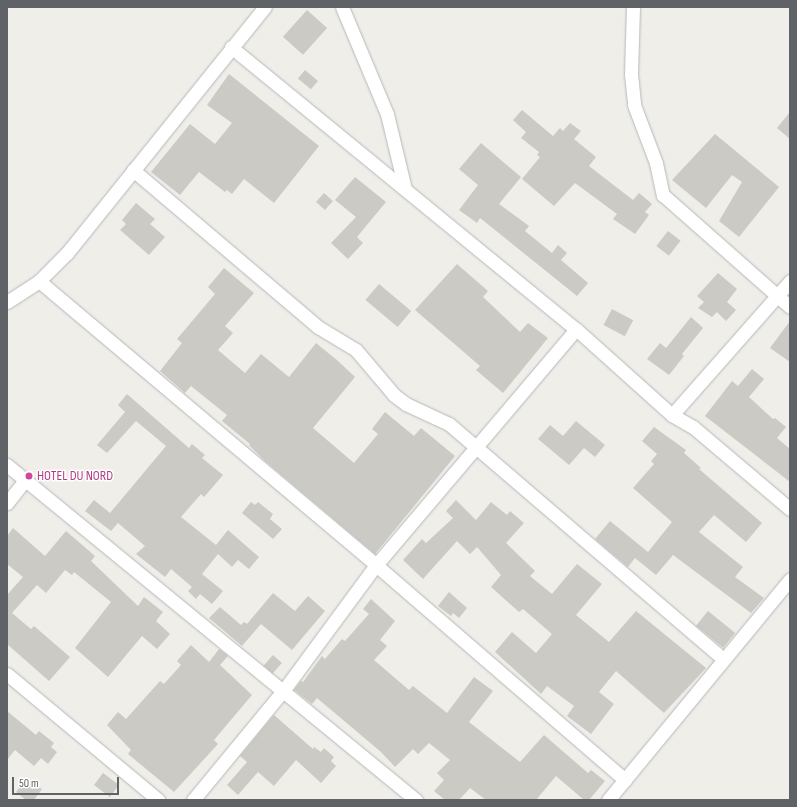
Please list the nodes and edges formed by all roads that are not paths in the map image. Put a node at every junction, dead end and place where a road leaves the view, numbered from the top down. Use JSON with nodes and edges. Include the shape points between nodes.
{"nodes":[{"id":1,"x":265,"y":7,"type":"edge"},
{"id":2,"x":342,"y":7,"type":"edge"},
{"id":3,"x":632,"y":7,"type":"edge"},
{"id":4,"x":231,"y":47,"type":"junction"},
{"id":5,"x":133,"y":170,"type":"junction"},
{"id":6,"x":405,"y":189,"type":"junction"},
{"id":7,"x":39,"y":281,"type":"junction"},
{"id":8,"x":790,"y":281,"type":"edge"},
{"id":9,"x":777,"y":296,"type":"junction"},
{"id":10,"x":7,"y":302,"type":"edge"},
{"id":11,"x":790,"y":307,"type":"edge"},
{"id":12,"x":576,"y":329,"type":"junction"},
{"id":13,"x":672,"y":415,"type":"junction"},
{"id":14,"x":476,"y":446,"type":"junction"},
{"id":15,"x":7,"y":465,"type":"edge"},
{"id":16,"x":26,"y":480,"type":"junction"},
{"id":17,"x":7,"y":503,"type":"edge"},
{"id":18,"x":790,"y":509,"type":"edge"},
{"id":19,"x":376,"y":565,"type":"junction"},
{"id":20,"x":790,"y":579,"type":"edge"},
{"id":21,"x":723,"y":659,"type":"junction"},
{"id":22,"x":7,"y":674,"type":"edge"},
{"id":23,"x":283,"y":690,"type":"junction"},
{"id":24,"x":625,"y":780,"type":"junction"},
{"id":25,"x":158,"y":800,"type":"edge"},
{"id":26,"x":193,"y":800,"type":"edge"},
{"id":27,"x":416,"y":800,"type":"edge"},
{"id":28,"x":608,"y":800,"type":"edge"}],
"edges":[{"from":1,"to":4,"type":"street"},
{"from":2,"to":6,"type":"street","via":[[386,114]]},
{"from":3,"to":9,"type":"street","via":[[631,74],[634,105],[656,163],[663,195],[695,220]]},
{"from":4,"to":5,"type":"street"},
{"from":4,"to":6,"type":"street"},
{"from":5,"to":7,"type":"street","via":[[67,253]]},
{"from":5,"to":14,"type":"street","via":[[318,327],[356,350],[394,395],[406,404],[449,424]]},
{"from":6,"to":12,"type":"street"},
{"from":7,"to":10,"type":"street"},
{"from":7,"to":19,"type":"street"},
{"from":8,"to":9,"type":"street"},
{"from":9,"to":11,"type":"street"},
{"from":9,"to":13,"type":"street"},
{"from":12,"to":13,"type":"street"},
{"from":12,"to":14,"type":"street"},
{"from":13,"to":18,"type":"street","via":[[693,427]]},
{"from":14,"to":19,"type":"street"},
{"from":14,"to":21,"type":"street"},
{"from":15,"to":16,"type":"street"},
{"from":16,"to":17,"type":"street"},
{"from":16,"to":23,"type":"street"},
{"from":19,"to":23,"type":"street"},
{"from":19,"to":24,"type":"street"},
{"from":20,"to":21,"type":"street"},
{"from":21,"to":24,"type":"street"},
{"from":22,"to":25,"type":"street"},
{"from":23,"to":26,"type":"street"},
{"from":23,"to":27,"type":"street"},
{"from":24,"to":28,"type":"street"}]}
